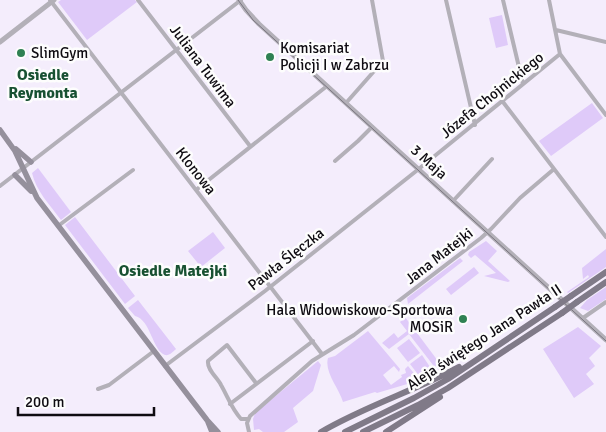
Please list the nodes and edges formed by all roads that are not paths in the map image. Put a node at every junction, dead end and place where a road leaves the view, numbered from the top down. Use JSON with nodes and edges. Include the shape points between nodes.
{"nodes":[{"id":1,"x":138,"y":0,"type":"edge"},
{"id":2,"x":240,"y":0,"type":"edge"},
{"id":3,"x":372,"y":0,"type":"edge"},
{"id":4,"x":446,"y":0,"type":"edge"},
{"id":5,"x":503,"y":0,"type":"edge"},
{"id":6,"x":549,"y":0,"type":"edge"},
{"id":7,"x":52,"y":1,"type":"edge"},
{"id":8,"x":556,"y":30,"type":"junction"},
{"id":9,"x":0,"y":42,"type":"edge"},
{"id":10,"x":606,"y":42,"type":"edge"},
{"id":11,"x":177,"y":50,"type":"junction"},
{"id":12,"x":560,"y":54,"type":"junction"},
{"id":13,"x":522,"y":84,"type":"junction"},
{"id":14,"x":327,"y":86,"type":"junction"},
{"id":15,"x":122,"y":92,"type":"junction"},
{"id":16,"x":503,"y":102,"type":"junction"},
{"id":17,"x":346,"y":103,"type":"junction"},
{"id":18,"x":606,"y":116,"type":"edge"},
{"id":19,"x":475,"y":125,"type":"junction"},
{"id":20,"x":372,"y":127,"type":"junction"},
{"id":21,"x":0,"y":130,"type":"edge"},
{"id":22,"x":12,"y":146,"type":"junction"},
{"id":23,"x":250,"y":146,"type":"junction"},
{"id":24,"x":492,"y":159,"type":"dead end"},
{"id":25,"x":335,"y":161,"type":"dead end"},
{"id":26,"x":31,"y":162,"type":"junction"},
{"id":27,"x":23,"y":169,"type":"junction"},
{"id":28,"x":554,"y":169,"type":"junction"},
{"id":29,"x":133,"y":170,"type":"dead end"},
{"id":30,"x":419,"y":170,"type":"junction"},
{"id":31,"x":14,"y":175,"type":"junction"},
{"id":32,"x":0,"y":186,"type":"edge"},
{"id":33,"x":196,"y":190,"type":"junction"},
{"id":34,"x":37,"y":198,"type":"junction"},
{"id":35,"x":453,"y":201,"type":"junction"},
{"id":36,"x":58,"y":226,"type":"junction"},
{"id":37,"x":488,"y":232,"type":"junction"},
{"id":38,"x":606,"y":237,"type":"edge"},
{"id":39,"x":606,"y":272,"type":"edge"},
{"id":40,"x":606,"y":282,"type":"edge"},
{"id":41,"x":270,"y":286,"type":"junction"},
{"id":42,"x":606,"y":302,"type":"edge"},
{"id":43,"x":583,"y":318,"type":"junction"},
{"id":44,"x":606,"y":340,"type":"edge"},
{"id":45,"x":312,"y":341,"type":"junction"},
{"id":46,"x":154,"y":351,"type":"junction"},
{"id":47,"x":489,"y":352,"type":"junction"},
{"id":48,"x":322,"y":354,"type":"junction"},
{"id":49,"x":166,"y":366,"type":"junction"},
{"id":50,"x":482,"y":367,"type":"junction"},
{"id":51,"x":256,"y":383,"type":"junction"},
{"id":52,"x":98,"y":389,"type":"dead end"},
{"id":53,"x":230,"y":404,"type":"junction"},
{"id":54,"x":248,"y":419,"type":"junction"},
{"id":55,"x":207,"y":420,"type":"junction"},
{"id":56,"x":212,"y":432,"type":"edge"},
{"id":57,"x":218,"y":432,"type":"edge"},
{"id":58,"x":248,"y":432,"type":"edge"},
{"id":59,"x":321,"y":432,"type":"edge"},
{"id":60,"x":345,"y":432,"type":"edge"},
{"id":61,"x":363,"y":432,"type":"edge"},
{"id":62,"x":386,"y":432,"type":"edge"}],
"edges":[{"from":1,"to":11,"type":"street","name":"Juliana Tuwima"},
{"from":2,"to":11,"type":"street"},
{"from":2,"to":14,"type":"street","name":"3 Maja","via":[[259,24]]},
{"from":3,"to":17,"type":"street","via":[[384,61]]},
{"from":4,"to":19,"type":"street"},
{"from":5,"to":13,"type":"street"},
{"from":6,"to":8,"type":"street","name":"Józefa Chojnickiego"},
{"from":7,"to":9,"type":"street"},
{"from":7,"to":15,"type":"street","name":"Klonowa"},
{"from":8,"to":10,"type":"street"},
{"from":8,"to":12,"type":"street","name":"Józefa Chojnickiego"},
{"from":11,"to":15,"type":"street"},
{"from":11,"to":23,"type":"street","name":"Juliana Tuwima"},
{"from":12,"to":13,"type":"street","name":"Józefa Chojnickiego"},
{"from":12,"to":18,"type":"street"},
{"from":13,"to":16,"type":"street","name":"Józefa Chojnickiego"},
{"from":14,"to":17,"type":"street","name":"3 Maja"},
{"from":14,"to":23,"type":"street"},
{"from":15,"to":26,"type":"street"},
{"from":15,"to":33,"type":"street","name":"Klonowa"},
{"from":16,"to":19,"type":"street","name":"Józefa Chojnickiego"},
{"from":16,"to":28,"type":"street"},
{"from":17,"to":20,"type":"street","name":"3 Maja"},
{"from":19,"to":30,"type":"street","name":"Józefa Chojnickiego"},
{"from":20,"to":25,"type":"street"},
{"from":20,"to":30,"type":"street","name":"3 Maja"},
{"from":21,"to":22,"type":"main road"},
{"from":22,"to":26,"type":"main road"},
{"from":22,"to":27,"type":"main road"},
{"from":23,"to":33,"type":"street"},
{"from":24,"to":35,"type":"street"},
{"from":26,"to":27,"type":"street"},
{"from":27,"to":31,"type":"street"},
{"from":27,"to":34,"type":"main road"},
{"from":28,"to":37,"type":"street","name":"Jana Matejki"},
{"from":28,"to":38,"type":"street"},
{"from":29,"to":36,"type":"street"},
{"from":30,"to":35,"type":"street","name":"3 Maja"},
{"from":30,"to":41,"type":"street","name":"Pawła Ślęczka"},
{"from":31,"to":32,"type":"street"},
{"from":31,"to":34,"type":"main road"},
{"from":33,"to":41,"type":"street","name":"Klonowa"},
{"from":34,"to":36,"type":"main road"},
{"from":35,"to":37,"type":"street","name":"3 Maja"},
{"from":36,"to":46,"type":"main road"},
{"from":37,"to":43,"type":"street","name":"3 Maja"},
{"from":37,"to":48,"type":"street","name":"Jana Matejki","via":[[354,335]]},
{"from":39,"to":47,"type":"main road","name":"Aleja świętego Jana Pawła II","bridge":true},
{"from":40,"to":50,"type":"main road","name":"Aleja świętego Jana Pawła II","bridge":true},
{"from":41,"to":45,"type":"street","name":"Klonowa"},
{"from":41,"to":49,"type":"street","name":"Pawła Ślęczka"},
{"from":42,"to":43,"type":"street"},
{"from":43,"to":44,"type":"street","name":"3 Maja"},
{"from":45,"to":48,"type":"street","name":"Klonowa"},
{"from":45,"to":51,"type":"street"},
{"from":46,"to":49,"type":"main road"},
{"from":46,"to":52,"type":"street","via":[[109,385]]},
{"from":47,"to":59,"type":"main road"},
{"from":47,"to":60,"type":"main road","name":"Aleja świętego Jana Pawła II","via":[[433,388]]},
{"from":48,"to":54,"type":"street","name":"Jana Matejki"},
{"from":49,"to":55,"type":"main road"},
{"from":50,"to":61,"type":"main road","name":"Aleja świętego Jana Pawła II","via":[[418,405]]},
{"from":50,"to":62,"type":"main road"},
{"from":51,"to":53,"type":"street"},
{"from":51,"to":53,"type":"street","via":[[227,345],[210,358],[207,364],[221,383]]},
{"from":53,"to":54,"type":"street","via":[[242,419]]},
{"from":54,"to":58,"type":"street"},
{"from":55,"to":56,"type":"main road"},
{"from":55,"to":57,"type":"main road"}]}
